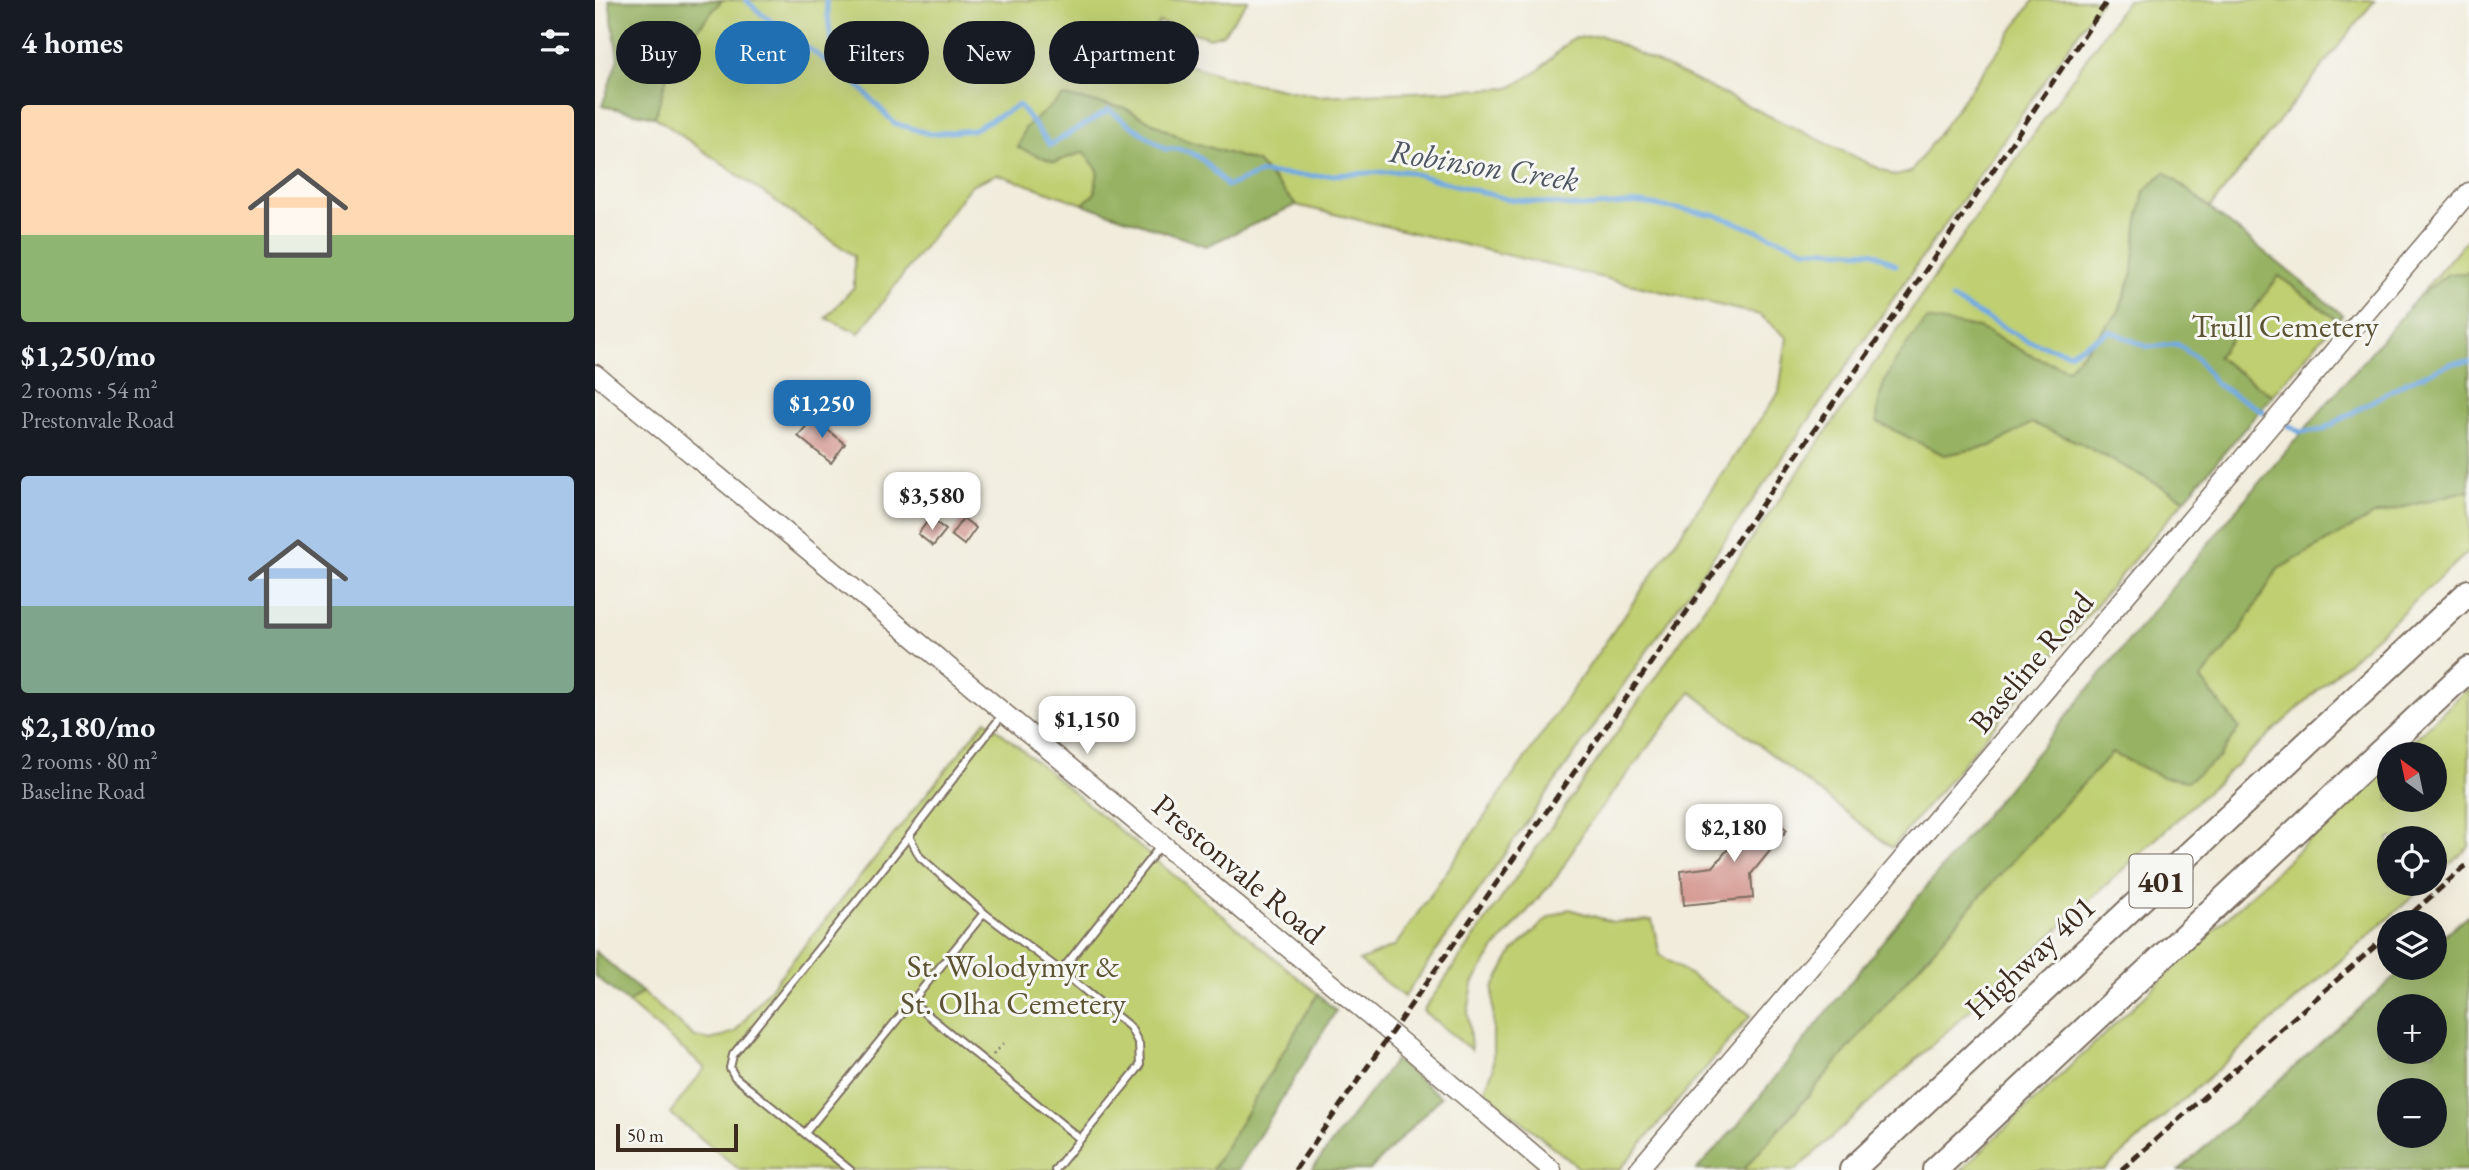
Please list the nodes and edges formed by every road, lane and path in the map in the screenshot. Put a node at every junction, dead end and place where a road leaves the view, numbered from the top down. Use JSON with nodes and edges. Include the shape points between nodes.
{"nodes":[{"id":1,"x":2469,"y":192,"type":"edge"},
{"id":2,"x":595,"y":374,"type":"edge"},
{"id":3,"x":2469,"y":593,"type":"edge"},
{"id":4,"x":2469,"y":669,"type":"edge"},
{"id":5,"x":1004,"y":713,"type":"junction"},
{"id":6,"x":909,"y":836,"type":"junction"},
{"id":7,"x":1162,"y":844,"type":"junction"},
{"id":8,"x":984,"y":913,"type":"junction"},
{"id":9,"x":1061,"y":971,"type":"junction"},
{"id":10,"x":913,"y":1003,"type":"junction"},
{"id":11,"x":1004,"y":1043,"type":"dead end"},
{"id":12,"x":986,"y":1063,"type":"junction"},
{"id":13,"x":805,"y":1133,"type":"junction"},
{"id":14,"x":1080,"y":1139,"type":"junction"},
{"id":15,"x":851,"y":1170,"type":"edge"},
{"id":16,"x":1055,"y":1170,"type":"edge"},
{"id":17,"x":1552,"y":1170,"type":"edge"},
{"id":18,"x":1638,"y":1170,"type":"edge"},
{"id":19,"x":1852,"y":1170,"type":"edge"},
{"id":20,"x":1935,"y":1170,"type":"edge"}],
"edges":[{"from":1,"to":18,"type":"street","name":"Baseline Road"},
{"from":2,"to":5,"type":"street","name":"Prestonvale Road"},
{"from":3,"to":19,"type":"highway","name":"Highway 401","number":"401"},
{"from":4,"to":20,"type":"highway","number":"401"},
{"from":5,"to":6,"type":"lane"},
{"from":5,"to":7,"type":"street","name":"Prestonvale Road"},
{"from":6,"to":8,"type":"lane","via":[[920,858]]},
{"from":6,"to":13,"type":"lane","via":[[733,1055],[730,1068],[734,1077]]},
{"from":7,"to":9,"type":"lane"},
{"from":7,"to":17,"type":"street","name":"Prestonvale Road"},
{"from":8,"to":9,"type":"lane"},
{"from":8,"to":10,"type":"lane"},
{"from":9,"to":14,"type":"lane","via":[[1130,1027],[1139,1044],[1139,1066]]},
{"from":10,"to":12,"type":"lane"},
{"from":10,"to":13,"type":"lane"},
{"from":11,"to":12,"type":"path"},
{"from":12,"to":14,"type":"lane"},
{"from":13,"to":15,"type":"lane"},
{"from":14,"to":16,"type":"lane"}]}
